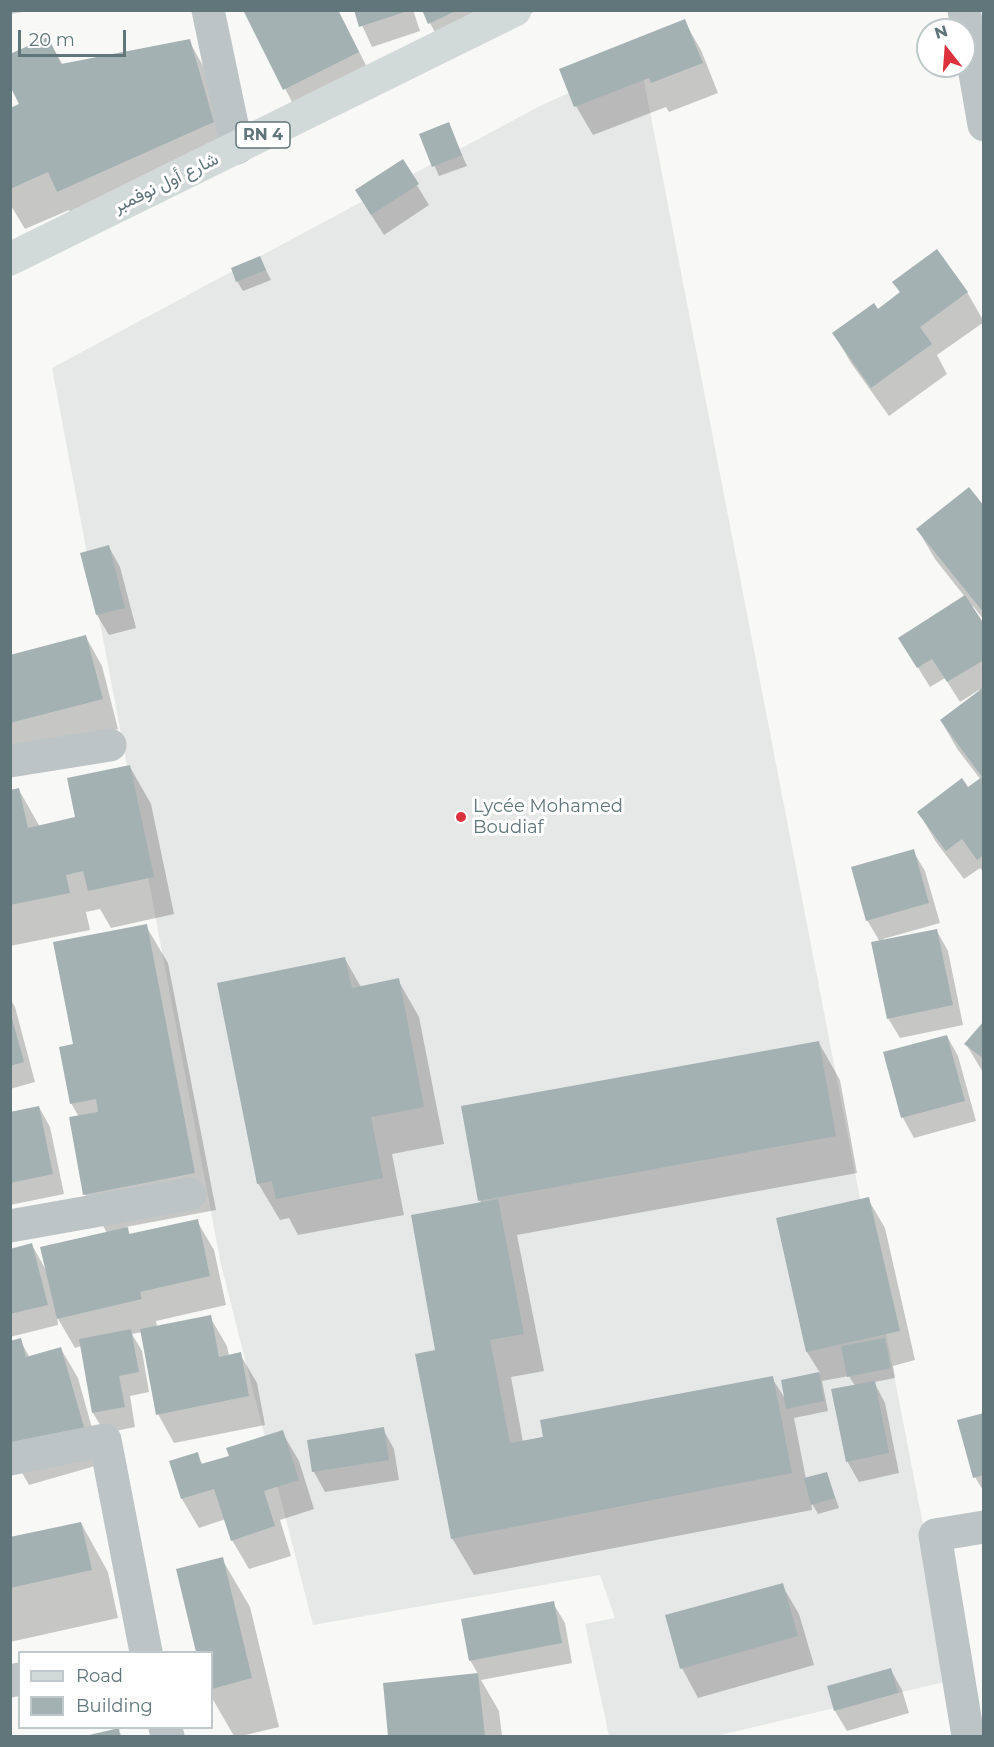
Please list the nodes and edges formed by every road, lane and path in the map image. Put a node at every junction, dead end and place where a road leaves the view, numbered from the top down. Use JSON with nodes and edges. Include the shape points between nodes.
{"nodes":[{"id":1,"x":208,"y":10,"type":"edge"},
{"id":2,"x":515,"y":10,"type":"edge"},
{"id":3,"x":964,"y":10,"type":"edge"},
{"id":4,"x":984,"y":125,"type":"edge"},
{"id":5,"x":237,"y":148,"type":"junction"},
{"id":6,"x":10,"y":259,"type":"edge"},
{"id":7,"x":110,"y":745,"type":"dead end"},
{"id":8,"x":10,"y":761,"type":"edge"},
{"id":9,"x":190,"y":1194,"type":"dead end"},
{"id":10,"x":10,"y":1226,"type":"edge"},
{"id":11,"x":10,"y":1459,"type":"edge"},
{"id":12,"x":984,"y":1527,"type":"edge"},
{"id":13,"x":146,"y":1651,"type":"edge"},
{"id":14,"x":968,"y":1737,"type":"edge"}],
"edges":[{"from":1,"to":5,"type":"street"},
{"from":2,"to":5,"type":"main road","name":"شارع أول نوفمبر","number":"RN 4"},
{"from":3,"to":4,"type":"street"},
{"from":5,"to":6,"type":"main road","name":"شارع أول نوفمبر","number":"RN 4"},
{"from":7,"to":8,"type":"street"},
{"from":9,"to":10,"type":"street"},
{"from":11,"to":13,"type":"street","via":[[105,1440]]},
{"from":12,"to":14,"type":"street","via":[[935,1535]]}]}
